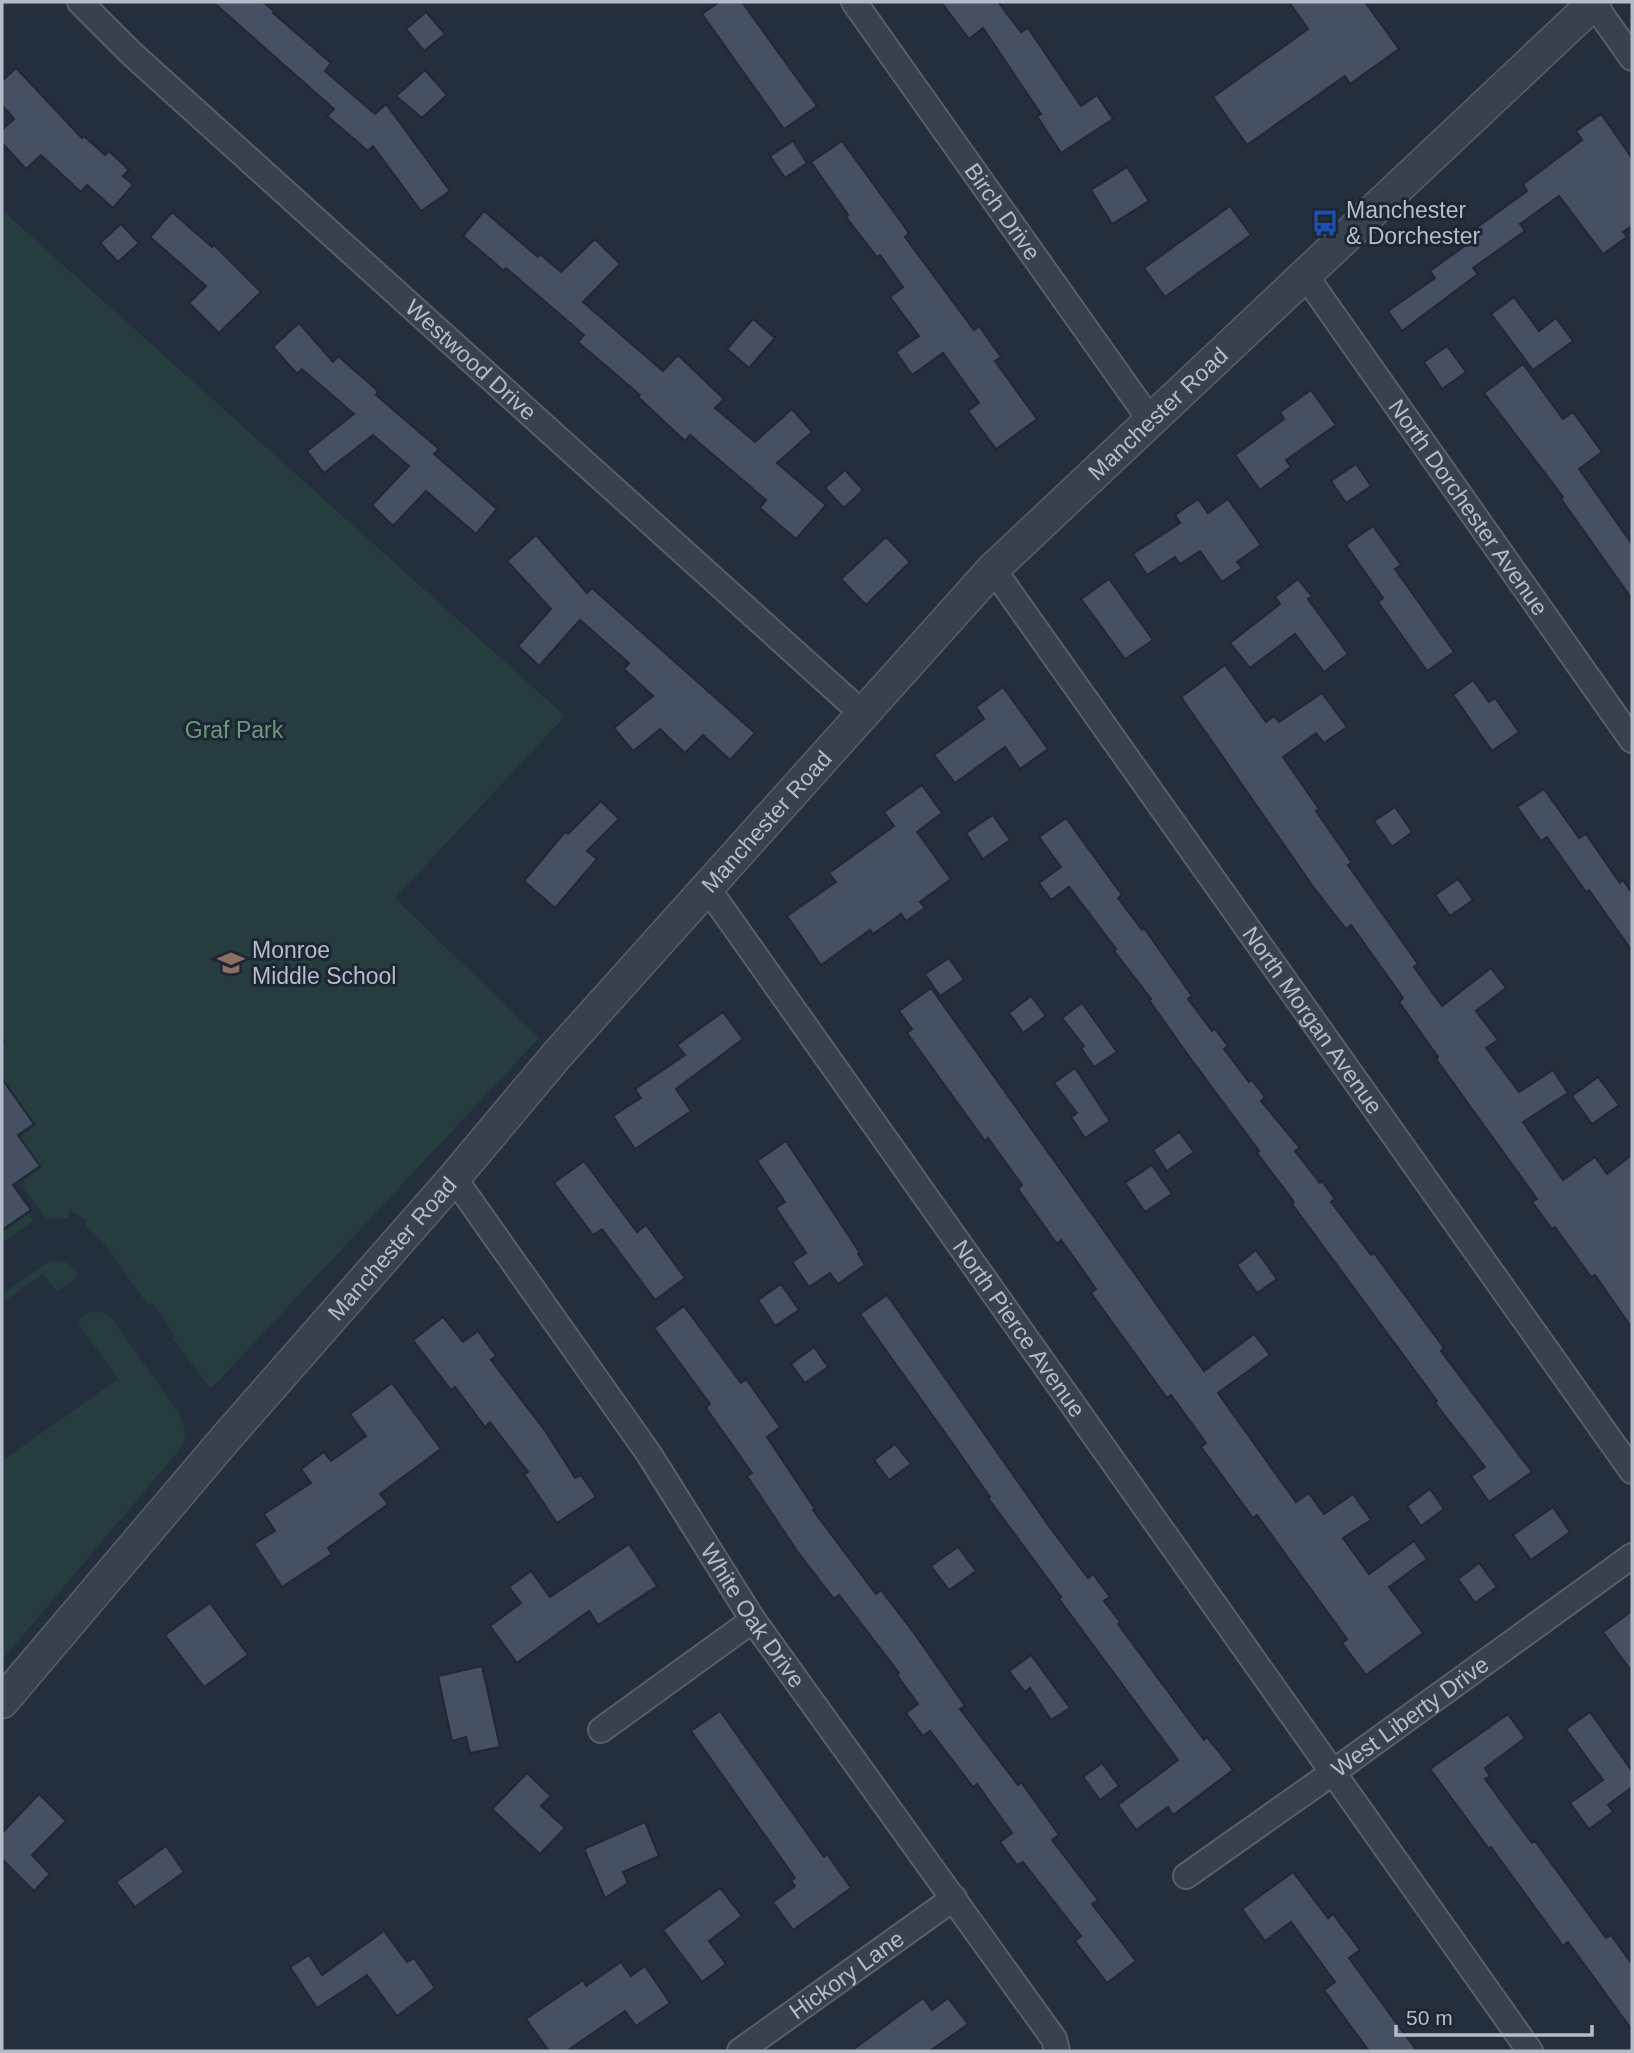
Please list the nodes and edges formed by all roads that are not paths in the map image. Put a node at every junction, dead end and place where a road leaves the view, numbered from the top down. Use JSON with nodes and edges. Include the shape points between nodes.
{"nodes":[{"id":1,"x":80,"y":2,"type":"edge"},
{"id":2,"x":854,"y":2,"type":"edge"},
{"id":3,"x":1594,"y":2,"type":"edge"},
{"id":4,"x":1632,"y":58,"type":"edge"},
{"id":5,"x":1305,"y":275,"type":"junction"},
{"id":6,"x":1151,"y":421,"type":"junction"},
{"id":7,"x":993,"y":569,"type":"junction"},
{"id":8,"x":864,"y":715,"type":"junction"},
{"id":9,"x":1632,"y":740,"type":"edge"},
{"id":10,"x":706,"y":886,"type":"junction"},
{"id":11,"x":454,"y":1178,"type":"junction"},
{"id":12,"x":1632,"y":1471,"type":"edge"},
{"id":13,"x":1632,"y":1556,"type":"edge"},
{"id":14,"x":752,"y":1619,"type":"junction"},
{"id":15,"x":2,"y":1702,"type":"edge"},
{"id":16,"x":600,"y":1730,"type":"dead end"},
{"id":17,"x":1332,"y":1773,"type":"junction"},
{"id":18,"x":1185,"y":1876,"type":"dead end"},
{"id":19,"x":954,"y":1898,"type":"junction"},
{"id":20,"x":740,"y":2051,"type":"edge"},
{"id":21,"x":1057,"y":2051,"type":"edge"},
{"id":22,"x":1530,"y":2051,"type":"edge"}],
"edges":[{"from":1,"to":8,"type":"street","name":"Westwood Drive"},
{"from":2,"to":6,"type":"street","name":"Birch Drive"},
{"from":3,"to":4,"type":"street"},
{"from":3,"to":5,"type":"street","name":"Manchester Road"},
{"from":5,"to":6,"type":"street","name":"Manchester Road"},
{"from":5,"to":9,"type":"street","name":"North Dorchester Avenue"},
{"from":6,"to":7,"type":"street","name":"Manchester Road"},
{"from":7,"to":8,"type":"street","name":"Manchester Road"},
{"from":7,"to":12,"type":"street","name":"North Morgan Avenue"},
{"from":8,"to":10,"type":"street","name":"Manchester Road"},
{"from":10,"to":11,"type":"street","name":"Manchester Road"},
{"from":10,"to":17,"type":"street","name":"North Pierce Avenue"},
{"from":11,"to":14,"type":"street","name":"White Oak Drive","via":[[649,1454]]},
{"from":11,"to":15,"type":"street","name":"Manchester Road"},
{"from":13,"to":17,"type":"street","name":"West Liberty Drive"},
{"from":14,"to":16,"type":"street"},
{"from":14,"to":19,"type":"street","name":"White Oak Drive"},
{"from":17,"to":18,"type":"street","name":"West Liberty Drive"},
{"from":17,"to":22,"type":"street","name":"North Pierce Avenue"},
{"from":19,"to":20,"type":"street","name":"Hickory Lane"},
{"from":19,"to":21,"type":"street","name":"White Oak Drive","via":[[1055,2039]]}]}
